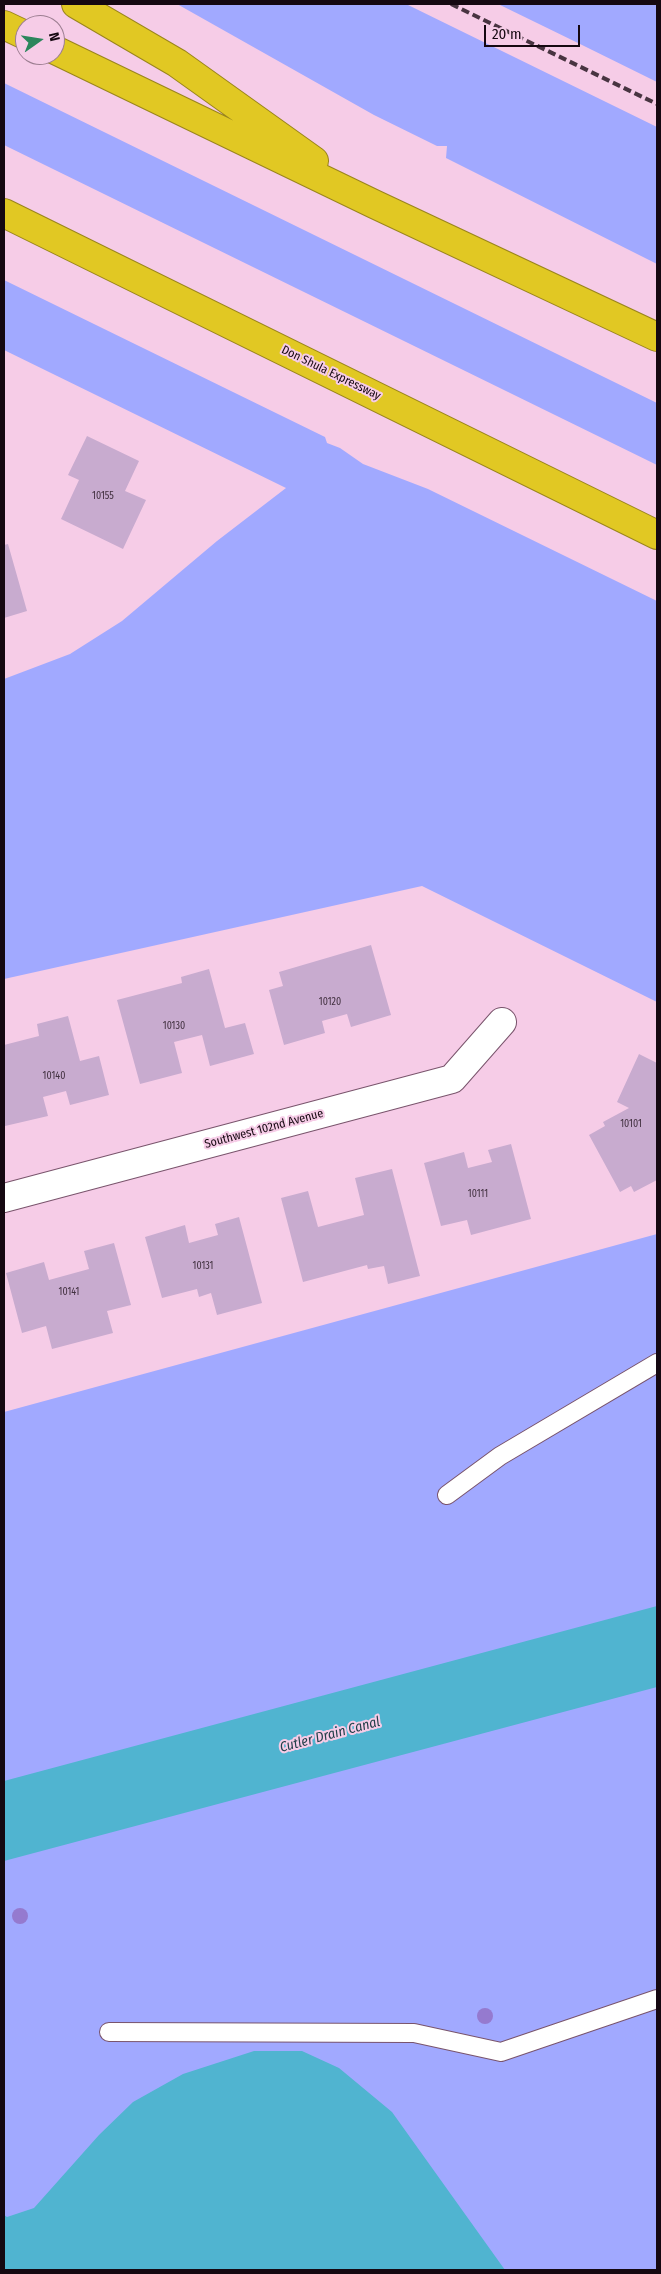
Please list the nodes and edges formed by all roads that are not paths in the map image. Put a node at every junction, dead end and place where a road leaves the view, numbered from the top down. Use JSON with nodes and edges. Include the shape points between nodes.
{"nodes":[{"id":1,"x":76,"y":4,"type":"edge"},
{"id":2,"x":65,"y":55,"type":"edge"},
{"id":3,"x":374,"y":204,"type":"junction"},
{"id":4,"x":4,"y":213,"type":"edge"},
{"id":5,"x":657,"y":337,"type":"edge"},
{"id":6,"x":657,"y":535,"type":"edge"},
{"id":7,"x":502,"y":1022,"type":"dead end"},
{"id":8,"x":4,"y":1198,"type":"edge"},
{"id":9,"x":657,"y":1363,"type":"edge"},
{"id":10,"x":447,"y":1495,"type":"dead end"},
{"id":11,"x":657,"y":1999,"type":"edge"},
{"id":12,"x":109,"y":2032,"type":"dead end"}],
"edges":[{"from":1,"to":3,"type":"highway","via":[[178,63]]},
{"from":2,"to":3,"type":"highway"},
{"from":3,"to":5,"type":"highway"},
{"from":4,"to":6,"type":"highway","name":"Don Shula Expressway"},
{"from":7,"to":8,"type":"street","name":"Southwest 102nd Avenue","via":[[452,1079]]},
{"from":9,"to":10,"type":"lane","via":[[500,1456]]},
{"from":11,"to":12,"type":"lane","via":[[501,2052],[414,2033]]}]}
